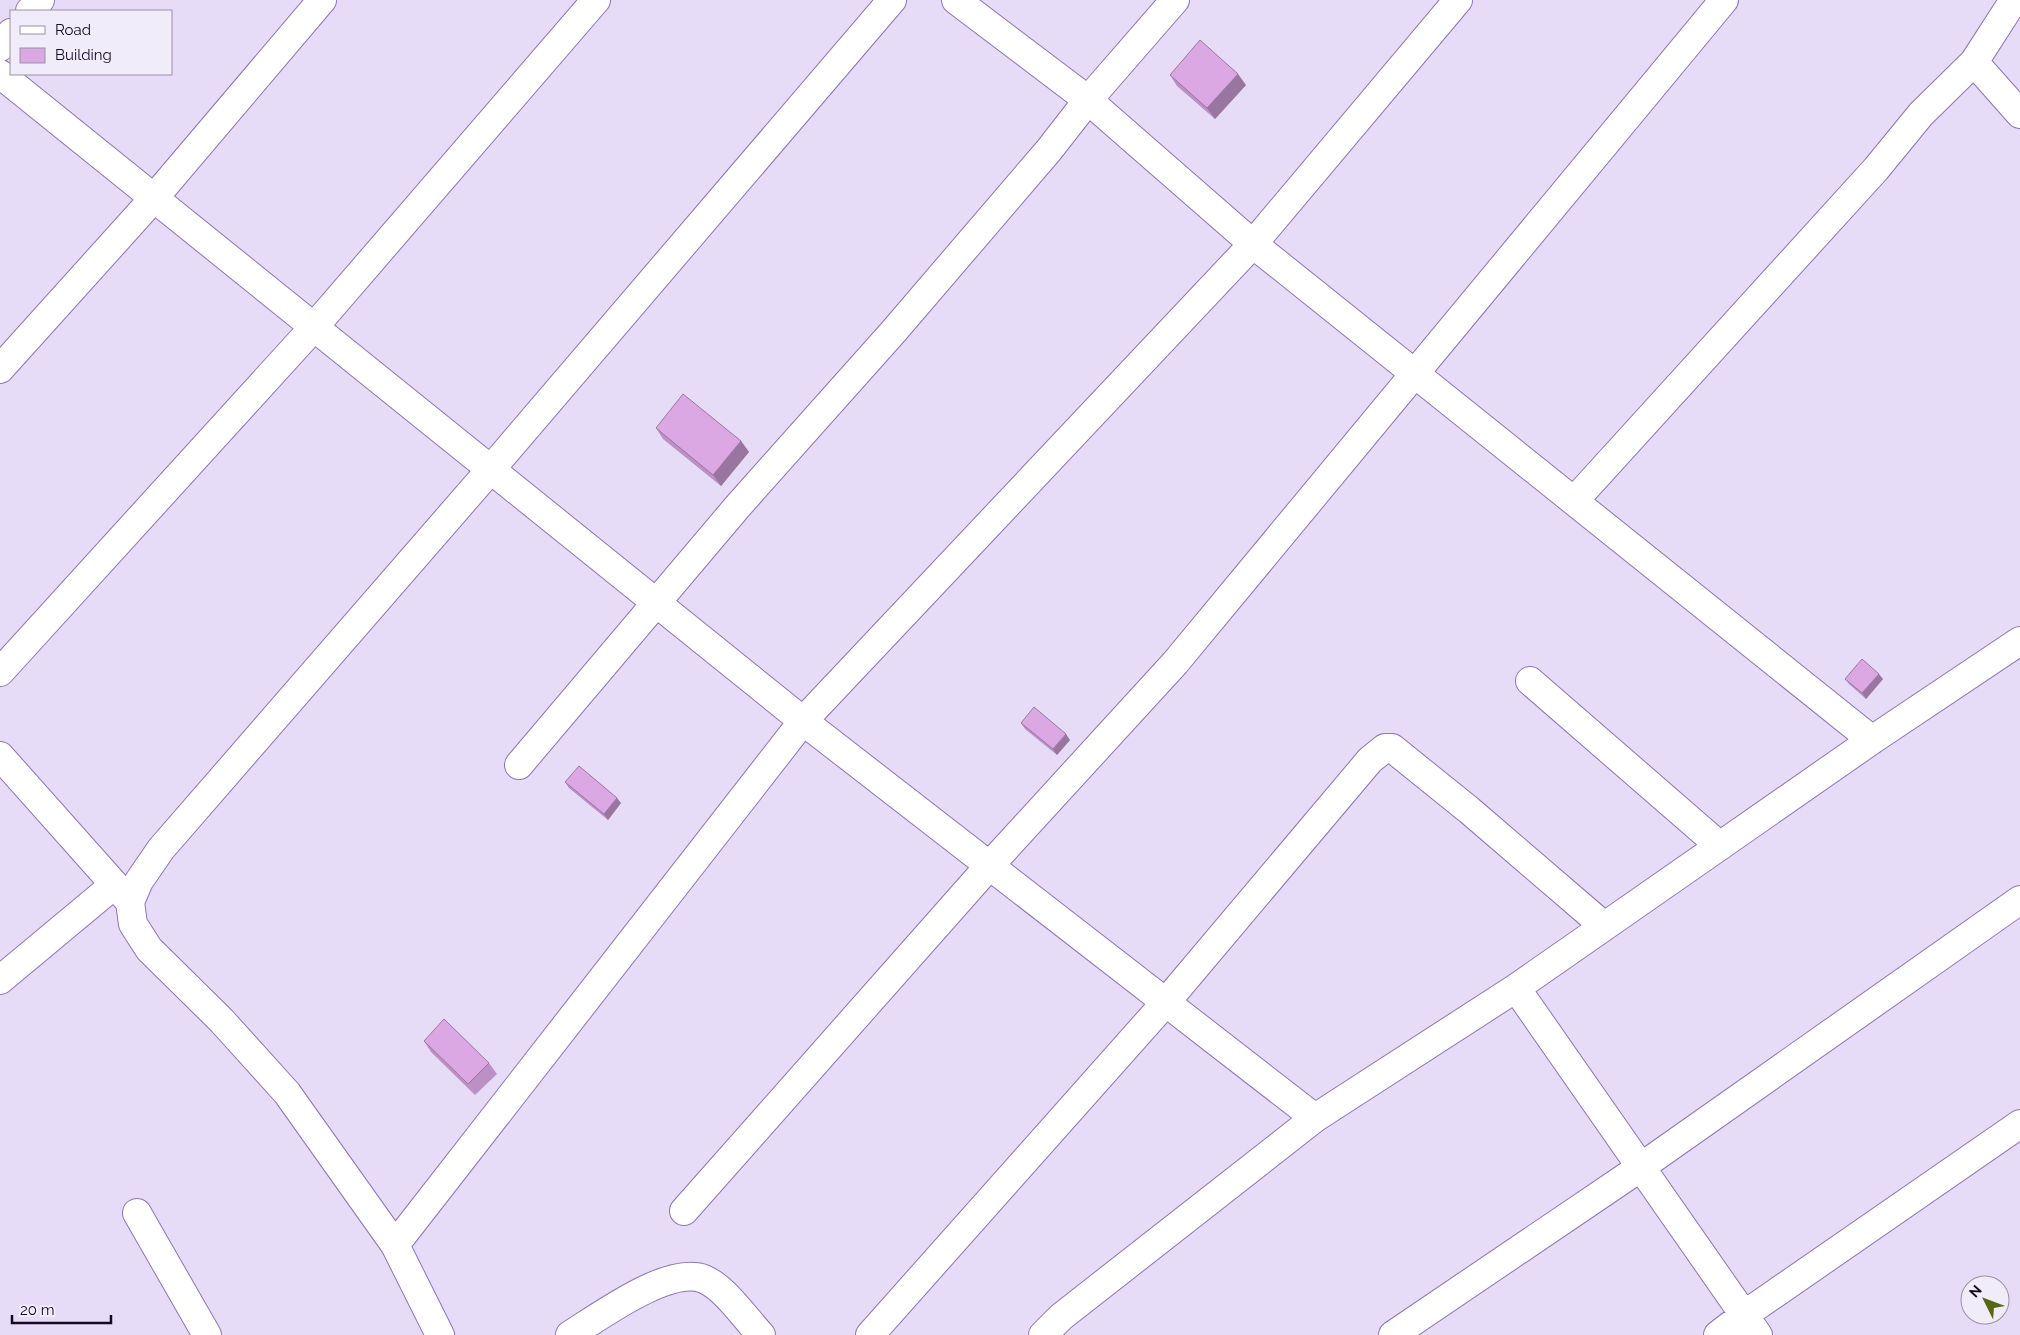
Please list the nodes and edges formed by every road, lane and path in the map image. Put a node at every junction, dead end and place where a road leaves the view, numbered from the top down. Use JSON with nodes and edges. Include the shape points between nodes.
{"nodes":[{"id":1,"x":40,"y":0,"type":"edge"},
{"id":2,"x":322,"y":0,"type":"edge"},
{"id":3,"x":596,"y":0,"type":"edge"},
{"id":4,"x":892,"y":0,"type":"edge"},
{"id":5,"x":956,"y":0,"type":"edge"},
{"id":6,"x":1175,"y":0,"type":"edge"},
{"id":7,"x":1458,"y":0,"type":"edge"},
{"id":8,"x":1724,"y":0,"type":"edge"},
{"id":9,"x":2014,"y":0,"type":"edge"},
{"id":10,"x":31,"y":10,"type":"edge"},
{"id":11,"x":10,"y":35,"type":"edge"},
{"id":12,"x":0,"y":47,"type":"edge"},
{"id":13,"x":1974,"y":62,"type":"junction"},
{"id":14,"x":0,"y":74,"type":"edge"},
{"id":15,"x":1088,"y":100,"type":"junction"},
{"id":16,"x":2020,"y":114,"type":"edge"},
{"id":17,"x":154,"y":198,"type":"junction"},
{"id":18,"x":1253,"y":244,"type":"junction"},
{"id":19,"x":314,"y":327,"type":"junction"},
{"id":20,"x":0,"y":369,"type":"edge"},
{"id":21,"x":1414,"y":373,"type":"junction"},
{"id":22,"x":491,"y":469,"type":"junction"},
{"id":23,"x":1574,"y":501,"type":"junction"},
{"id":24,"x":657,"y":602,"type":"junction"},
{"id":25,"x":2020,"y":641,"type":"edge"},
{"id":26,"x":0,"y":672,"type":"edge"},
{"id":27,"x":1530,"y":681,"type":"dead end"},
{"id":28,"x":803,"y":720,"type":"junction"},
{"id":29,"x":1872,"y":740,"type":"junction"},
{"id":30,"x":0,"y":756,"type":"edge"},
{"id":31,"x":519,"y":765,"type":"dead end"},
{"id":32,"x":1720,"y":846,"type":"junction"},
{"id":33,"x":990,"y":865,"type":"junction"},
{"id":34,"x":122,"y":893,"type":"junction"},
{"id":35,"x":2020,"y":900,"type":"edge"},
{"id":36,"x":1604,"y":926,"type":"junction"},
{"id":37,"x":0,"y":980,"type":"edge"},
{"id":38,"x":1516,"y":988,"type":"junction"},
{"id":39,"x":1166,"y":1002,"type":"junction"},
{"id":40,"x":1315,"y":1118,"type":"junction"},
{"id":41,"x":2020,"y":1124,"type":"edge"},
{"id":42,"x":1641,"y":1167,"type":"junction"},
{"id":43,"x":684,"y":1211,"type":"dead end"},
{"id":44,"x":137,"y":1213,"type":"dead end"},
{"id":45,"x":396,"y":1245,"type":"junction"},
{"id":46,"x":1751,"y":1325,"type":"edge"},
{"id":47,"x":207,"y":1335,"type":"edge"},
{"id":48,"x":440,"y":1335,"type":"edge"},
{"id":49,"x":570,"y":1335,"type":"edge"},
{"id":50,"x":761,"y":1335,"type":"edge"},
{"id":51,"x":870,"y":1335,"type":"edge"},
{"id":52,"x":1043,"y":1335,"type":"edge"},
{"id":53,"x":1393,"y":1335,"type":"edge"},
{"id":54,"x":1718,"y":1335,"type":"edge"}],
"edges":[{"from":1,"to":10,"type":"street"},
{"from":2,"to":17,"type":"street"},
{"from":3,"to":19,"type":"street"},
{"from":4,"to":22,"type":"street"},
{"from":5,"to":15,"type":"street"},
{"from":6,"to":15,"type":"street"},
{"from":7,"to":18,"type":"street"},
{"from":8,"to":21,"type":"street"},
{"from":9,"to":13,"type":"street"},
{"from":11,"to":12,"type":"street"},
{"from":13,"to":16,"type":"street"},
{"from":13,"to":23,"type":"street","via":[[1921,114],[1876,169]]},
{"from":14,"to":17,"type":"street"},
{"from":15,"to":18,"type":"street"},
{"from":15,"to":24,"type":"street","via":[[1050,150]]},
{"from":17,"to":19,"type":"street"},
{"from":17,"to":20,"type":"street"},
{"from":18,"to":21,"type":"street"},
{"from":18,"to":28,"type":"street"},
{"from":19,"to":22,"type":"street"},
{"from":19,"to":26,"type":"street"},
{"from":21,"to":23,"type":"street"},
{"from":21,"to":33,"type":"street","via":[[1175,663]]},
{"from":22,"to":24,"type":"street"},
{"from":22,"to":34,"type":"street","via":[[162,849],[139,881]]},
{"from":23,"to":29,"type":"street"},
{"from":24,"to":28,"type":"street"},
{"from":24,"to":31,"type":"street"},
{"from":25,"to":29,"type":"street"},
{"from":27,"to":32,"type":"street"},
{"from":28,"to":33,"type":"street"},
{"from":28,"to":45,"type":"street"},
{"from":29,"to":32,"type":"street"},
{"from":30,"to":34,"type":"street"},
{"from":32,"to":36,"type":"street"},
{"from":33,"to":39,"type":"street"},
{"from":33,"to":43,"type":"street"},
{"from":34,"to":37,"type":"street"},
{"from":34,"to":45,"type":"street","via":[[133,924],[149,949],[222,1021],[287,1093]]},
{"from":35,"to":42,"type":"street"},
{"from":36,"to":38,"type":"street"},
{"from":36,"to":39,"type":"street","via":[[1469,810],[1392,748],[1385,748],[1370,760]]},
{"from":38,"to":40,"type":"street"},
{"from":38,"to":42,"type":"street"},
{"from":39,"to":40,"type":"street"},
{"from":39,"to":51,"type":"street"},
{"from":40,"to":52,"type":"street","via":[[1061,1317]]},
{"from":41,"to":46,"type":"street"},
{"from":42,"to":46,"type":"street"},
{"from":42,"to":53,"type":"street"},
{"from":44,"to":47,"type":"street"},
{"from":45,"to":48,"type":"street"},
{"from":46,"to":54,"type":"street"},
{"from":49,"to":50,"type":"street","via":[[638,1293],[677,1277],[703,1279],[722,1292]]}]}
